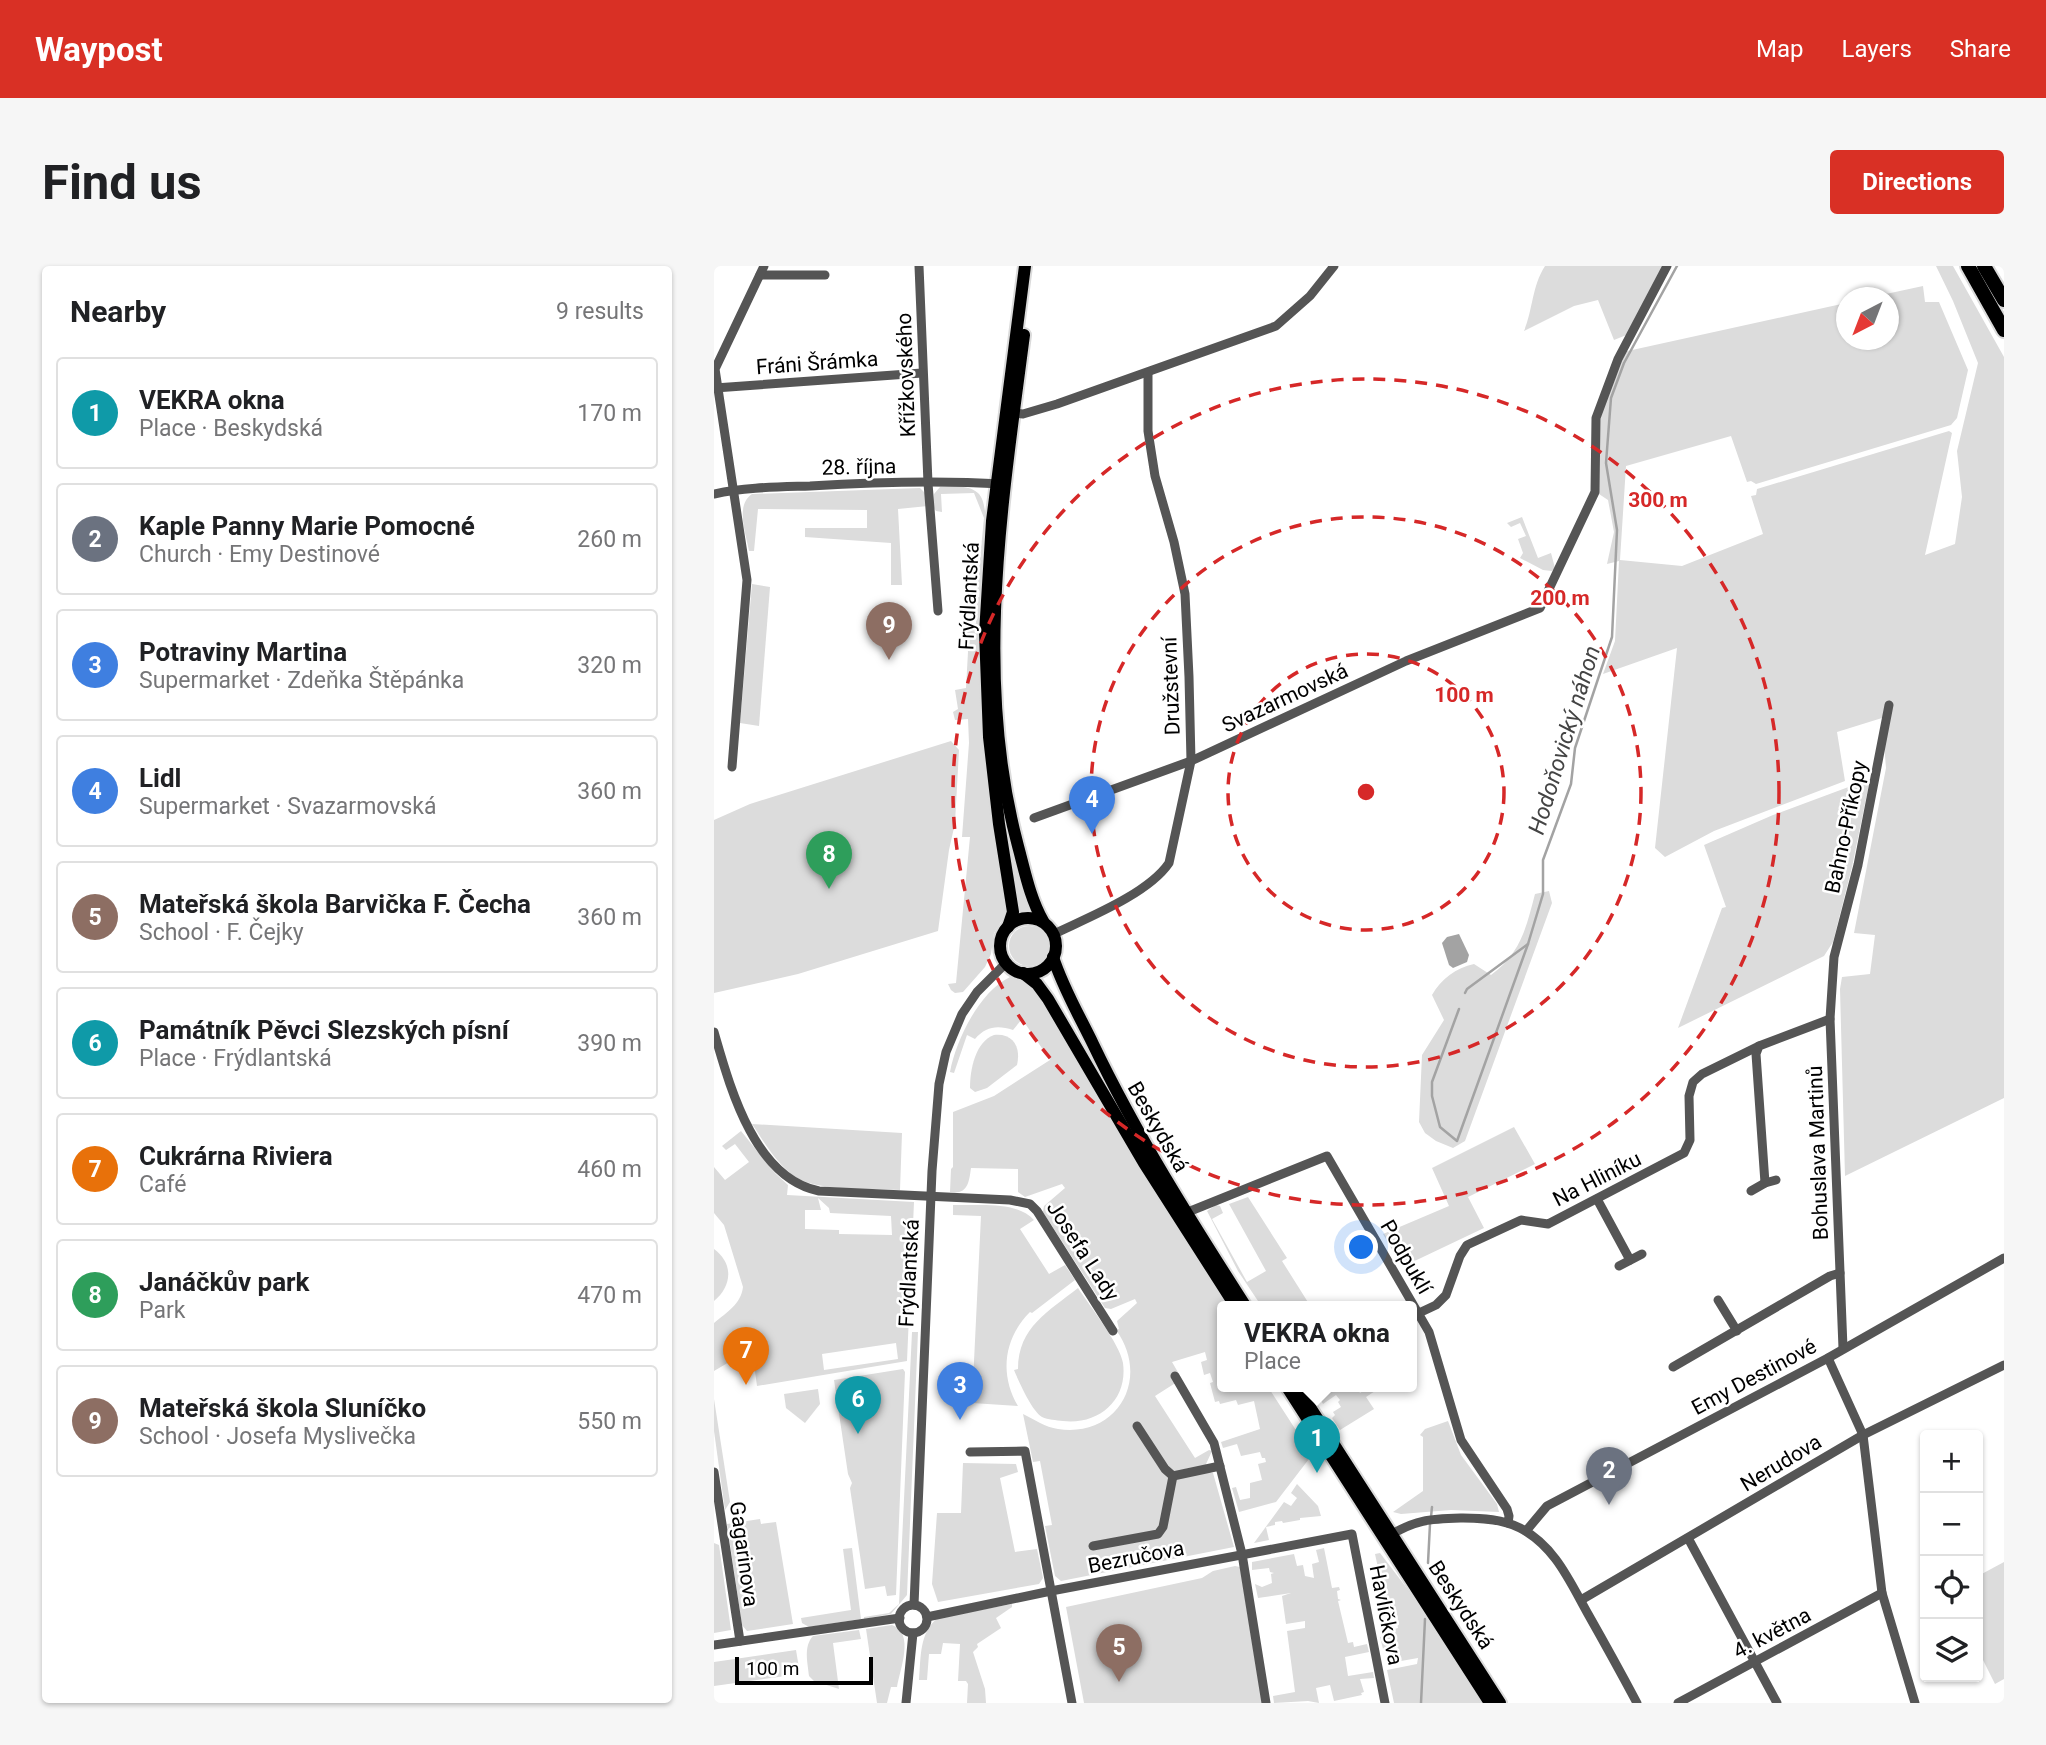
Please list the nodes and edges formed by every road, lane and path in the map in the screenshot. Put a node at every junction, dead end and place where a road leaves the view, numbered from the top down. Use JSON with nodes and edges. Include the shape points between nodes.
{"nodes":[{"id":1,"x":919,"y":266,"type":"edge"},
{"id":2,"x":1026,"y":266,"type":"edge"},
{"id":3,"x":1034,"y":266,"type":"edge"},
{"id":4,"x":1334,"y":266,"type":"edge"},
{"id":5,"x":1667,"y":266,"type":"edge"},
{"id":6,"x":1968,"y":266,"type":"edge"},
{"id":7,"x":1984,"y":266,"type":"edge"},
{"id":8,"x":762,"y":271,"type":"edge"},
{"id":9,"x":825,"y":275,"type":"dead end"},
{"id":10,"x":2004,"y":300,"type":"edge"},
{"id":11,"x":2004,"y":330,"type":"edge"},
{"id":12,"x":922,"y":373,"type":"junction"},
{"id":13,"x":1148,"y":373,"type":"junction"},
{"id":14,"x":716,"y":388,"type":"edge"},
{"id":15,"x":1014,"y":413,"type":"junction"},
{"id":16,"x":928,"y":483,"type":"junction"},
{"id":17,"x":1001,"y":484,"type":"junction"},
{"id":18,"x":735,"y":489,"type":"junction"},
{"id":19,"x":714,"y":494,"type":"edge"},
{"id":20,"x":938,"y":611,"type":"dead end"},
{"id":21,"x":1889,"y":705,"type":"dead end"},
{"id":22,"x":1191,"y":761,"type":"junction"},
{"id":23,"x":732,"y":767,"type":"dead end"},
{"id":24,"x":1034,"y":818,"type":"dead end"},
{"id":25,"x":1043,"y":922,"type":"junction"},
{"id":26,"x":1008,"y":927,"type":"junction"},
{"id":27,"x":1054,"y":934,"type":"junction"},
{"id":28,"x":1053,"y":957,"type":"junction"},
{"id":29,"x":1834,"y":957,"type":"joint"},
{"id":30,"x":1006,"y":964,"type":"junction"},
{"id":31,"x":1023,"y":973,"type":"junction"},
{"id":32,"x":1830,"y":1019,"type":"junction"},
{"id":33,"x":714,"y":1032,"type":"edge"},
{"id":34,"x":1759,"y":1046,"type":"junction"},
{"id":35,"x":1776,"y":1180,"type":"dead end"},
{"id":36,"x":1765,"y":1183,"type":"junction"},
{"id":37,"x":1751,"y":1191,"type":"dead end"},
{"id":38,"x":932,"y":1197,"type":"junction"},
{"id":39,"x":1597,"y":1199,"type":"junction"},
{"id":40,"x":1182,"y":1215,"type":"junction"},
{"id":41,"x":1642,"y":1254,"type":"dead end"},
{"id":42,"x":2004,"y":1258,"type":"edge"},
{"id":43,"x":1630,"y":1260,"type":"junction"},
{"id":44,"x":1619,"y":1266,"type":"dead end"},
{"id":45,"x":1840,"y":1273,"type":"junction"},
{"id":46,"x":1718,"y":1300,"type":"dead end"},
{"id":47,"x":1232,"y":1301,"type":"edge"},
{"id":48,"x":1242,"y":1301,"type":"edge"},
{"id":49,"x":1412,"y":1301,"type":"edge"},
{"id":50,"x":1417,"y":1310,"type":"edge"},
{"id":51,"x":1419,"y":1313,"type":"junction"},
{"id":52,"x":1113,"y":1331,"type":"dead end"},
{"id":53,"x":1737,"y":1331,"type":"junction"},
{"id":54,"x":1843,"y":1348,"type":"junction"},
{"id":55,"x":1828,"y":1358,"type":"junction"},
{"id":56,"x":2004,"y":1365,"type":"edge"},
{"id":57,"x":1673,"y":1367,"type":"dead end"},
{"id":58,"x":1175,"y":1376,"type":"dead end"},
{"id":59,"x":1290,"y":1392,"type":"edge"},
{"id":60,"x":1300,"y":1392,"type":"edge"},
{"id":61,"x":1137,"y":1426,"type":"dead end"},
{"id":62,"x":1863,"y":1435,"type":"junction"},
{"id":63,"x":970,"y":1452,"type":"dead end"},
{"id":64,"x":1220,"y":1466,"type":"junction"},
{"id":65,"x":714,"y":1472,"type":"edge"},
{"id":66,"x":1174,"y":1476,"type":"junction"},
{"id":67,"x":1508,"y":1523,"type":"junction"},
{"id":68,"x":1525,"y":1531,"type":"junction"},
{"id":69,"x":1352,"y":1534,"type":"joint"},
{"id":70,"x":1388,"y":1536,"type":"junction"},
{"id":71,"x":1688,"y":1538,"type":"junction"},
{"id":72,"x":1093,"y":1546,"type":"dead end"},
{"id":73,"x":1242,"y":1554,"type":"junction"},
{"id":74,"x":1051,"y":1591,"type":"junction"},
{"id":75,"x":1882,"y":1593,"type":"junction"},
{"id":76,"x":1581,"y":1600,"type":"junction"},
{"id":77,"x":914,"y":1605,"type":"junction"},
{"id":78,"x":927,"y":1617,"type":"junction"},
{"id":79,"x":900,"y":1618,"type":"junction"},
{"id":80,"x":913,"y":1633,"type":"junction"},
{"id":81,"x":740,"y":1641,"type":"junction"},
{"id":82,"x":714,"y":1645,"type":"edge"},
{"id":83,"x":1755,"y":1661,"type":"junction"},
{"id":84,"x":906,"y":1703,"type":"edge"},
{"id":85,"x":1072,"y":1703,"type":"edge"},
{"id":86,"x":1266,"y":1703,"type":"edge"},
{"id":87,"x":1385,"y":1703,"type":"edge"},
{"id":88,"x":1490,"y":1703,"type":"edge"},
{"id":89,"x":1500,"y":1703,"type":"edge"},
{"id":90,"x":1637,"y":1703,"type":"edge"},
{"id":91,"x":1678,"y":1703,"type":"edge"},
{"id":92,"x":1777,"y":1703,"type":"edge"},
{"id":93,"x":1915,"y":1703,"type":"edge"}],
"edges":[{"from":1,"to":12,"type":"street","name":"Křížkovského"},
{"from":2,"to":17,"type":"main road","name":"Frýdlantská"},
{"from":3,"to":15,"type":"main road","name":"Frýdlantská"},
{"from":4,"to":13,"type":"street","via":[[1310,296],[1276,326]]},
{"from":5,"to":22,"type":"street","name":"Svazarmovská","via":[[1618,359],[1596,418],[1595,492],[1540,608],[1406,661]]},
{"from":6,"to":11,"type":"highway"},
{"from":7,"to":10,"type":"highway"},
{"from":8,"to":9,"type":"street"},
{"from":8,"to":14,"type":"street","via":[[715,369]]},
{"from":12,"to":14,"type":"street","name":"Fráni Šrámka"},
{"from":12,"to":16,"type":"street","name":"Křížkovského"},
{"from":13,"to":15,"type":"street","via":[[1023,414]]},
{"from":13,"to":22,"type":"street","name":"Družstevní","via":[[1148,431],[1155,477],[1185,594]]},
{"from":14,"to":18,"type":"street"},
{"from":15,"to":17,"type":"main road","name":"Frýdlantská"},
{"from":16,"to":17,"type":"street","name":"28. října"},
{"from":16,"to":18,"type":"street","name":"28. října"},
{"from":16,"to":20,"type":"street","name":"Křížkovského"},
{"from":17,"to":25,"type":"main road","name":"Frýdlantská","via":[[995,634],[998,737],[1011,822]]},
{"from":17,"to":26,"type":"main road","name":"Frýdlantská","via":[[987,595],[986,693],[993,780],[1013,912]]},
{"from":18,"to":19,"type":"street","name":"28. října"},
{"from":18,"to":23,"type":"street","via":[[747,586]]},
{"from":21,"to":29,"type":"street","name":"Bahno-Příkopy","via":[[1858,865]]},
{"from":22,"to":24,"type":"street","name":"Svazarmovská"},
{"from":22,"to":27,"type":"street","name":"Družstevní","via":[[1166,868],[1142,889]]},
{"from":25,"to":26,"type":"main road","via":[[1023,919]]},
{"from":25,"to":27,"type":"main road"},
{"from":26,"to":30,"type":"main road","via":[[1000,945]]},
{"from":27,"to":28,"type":"main road"},
{"from":28,"to":31,"type":"main road","via":[[1043,970]]},
{"from":28,"to":40,"type":"main road","name":"Beskydská","via":[[1071,1003]]},
{"from":29,"to":32,"type":"street","name":"Bohuslava Martinů"},
{"from":30,"to":31,"type":"main road"},
{"from":30,"to":38,"type":"street","name":"Frýdlantská","via":[[968,1005],[946,1052],[939,1084]]},
{"from":31,"to":40,"type":"main road","name":"Beskydská","via":[[1048,999],[1126,1133]]},
{"from":32,"to":34,"type":"street","name":"Na Hliníku"},
{"from":32,"to":45,"type":"street","name":"Bohuslava Martinů"},
{"from":33,"to":38,"type":"street","via":[[744,1124],[792,1182],[819,1191]]},
{"from":34,"to":36,"type":"street"},
{"from":34,"to":39,"type":"street","name":"Na Hliníku","via":[[1693,1082],[1690,1140],[1684,1153]]},
{"from":35,"to":36,"type":"street"},
{"from":36,"to":37,"type":"street"},
{"from":38,"to":52,"type":"street","name":"Josefa Lady","via":[[1030,1204]]},
{"from":38,"to":77,"type":"street","name":"Frýdlantská"},
{"from":39,"to":43,"type":"street"},
{"from":39,"to":51,"type":"street","name":"Na Hliníku","via":[[1548,1224],[1521,1220],[1467,1245],[1446,1295]]},
{"from":40,"to":47,"type":"main road","name":"Beskydská"},
{"from":40,"to":48,"type":"main road","name":"Beskydská"},
{"from":40,"to":49,"type":"street","name":"Podpuklí","via":[[1327,1156]]},
{"from":41,"to":43,"type":"street"},
{"from":42,"to":54,"type":"street","name":"Emy Destinové"},
{"from":43,"to":44,"type":"street"},
{"from":45,"to":53,"type":"street"},
{"from":45,"to":54,"type":"street","name":"Bohuslava Martinů"},
{"from":46,"to":53,"type":"street"},
{"from":50,"to":51,"type":"street","name":"Podpuklí"},
{"from":51,"to":67,"type":"street","name":"Podpuklí","via":[[1429,1332],[1461,1440],[1507,1509]]},
{"from":53,"to":57,"type":"street"},
{"from":54,"to":55,"type":"street","name":"Emy Destinové"},
{"from":55,"to":62,"type":"street"},
{"from":55,"to":68,"type":"street","name":"Emy Destinové","via":[[1547,1506]]},
{"from":56,"to":62,"type":"street","name":"Nerudova"},
{"from":58,"to":64,"type":"street","via":[[1214,1443]]},
{"from":59,"to":70,"type":"main road","name":"Beskydská"},
{"from":60,"to":70,"type":"main road","name":"Beskydská"},
{"from":61,"to":66,"type":"street"},
{"from":62,"to":71,"type":"street","name":"Nerudova"},
{"from":62,"to":75,"type":"street"},
{"from":63,"to":74,"type":"street","via":[[1025,1451]]},
{"from":64,"to":66,"type":"street"},
{"from":64,"to":73,"type":"street"},
{"from":65,"to":81,"type":"street","name":"Gagarinova"},
{"from":66,"to":72,"type":"street","via":[[1158,1534]]},
{"from":67,"to":68,"type":"street"},
{"from":67,"to":70,"type":"street","via":[[1473,1518],[1421,1520]]},
{"from":68,"to":76,"type":"street","via":[[1549,1550]]},
{"from":69,"to":73,"type":"street","name":"Bezručova"},
{"from":69,"to":87,"type":"street","name":"Havlíčkova"},
{"from":70,"to":88,"type":"main road","name":"Beskydská"},
{"from":70,"to":89,"type":"main road","name":"Beskydská"},
{"from":71,"to":76,"type":"street","name":"Nerudova"},
{"from":71,"to":83,"type":"street"},
{"from":73,"to":74,"type":"street","name":"Bezručova"},
{"from":73,"to":86,"type":"street"},
{"from":74,"to":78,"type":"street","name":"Bezručova"},
{"from":74,"to":85,"type":"street"},
{"from":75,"to":83,"type":"street","name":"4. května"},
{"from":75,"to":93,"type":"street"},
{"from":76,"to":90,"type":"street"},
{"from":77,"to":78,"type":"street"},
{"from":77,"to":79,"type":"street","via":[[904,1609]]},
{"from":78,"to":80,"type":"street","via":[[923,1629]]},
{"from":79,"to":80,"type":"street","via":[[903,1628]]},
{"from":79,"to":81,"type":"street"},
{"from":80,"to":84,"type":"street"},
{"from":81,"to":82,"type":"street"},
{"from":83,"to":91,"type":"street","name":"4. května"},
{"from":83,"to":92,"type":"street"}]}
